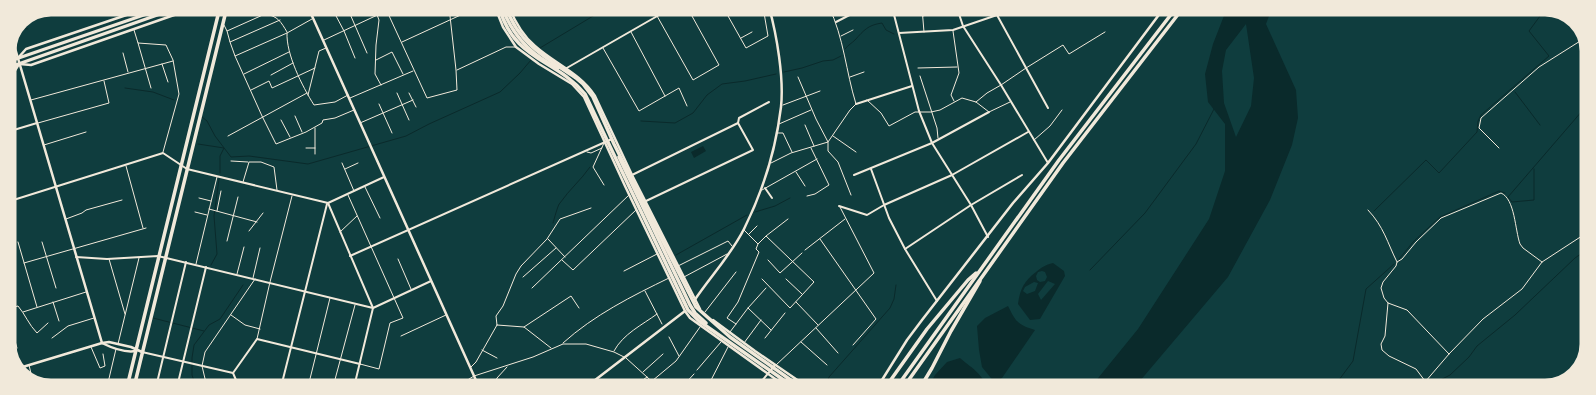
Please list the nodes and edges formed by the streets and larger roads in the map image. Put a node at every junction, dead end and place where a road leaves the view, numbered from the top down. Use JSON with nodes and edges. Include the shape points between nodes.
{"nodes":[{"id":1,"x":129,"y":14,"type":"edge"},
{"id":2,"x":147,"y":14,"type":"edge"},
{"id":3,"x":160,"y":14,"type":"edge"},
{"id":4,"x":178,"y":14,"type":"edge"},
{"id":5,"x":218,"y":14,"type":"edge"},
{"id":6,"x":225,"y":14,"type":"edge"},
{"id":7,"x":311,"y":14,"type":"edge"},
{"id":8,"x":498,"y":14,"type":"edge"},
{"id":9,"x":504,"y":14,"type":"edge"},
{"id":10,"x":505,"y":14,"type":"edge"},
{"id":11,"x":506,"y":14,"type":"edge"},
{"id":12,"x":512,"y":14,"type":"edge"},
{"id":13,"x":661,"y":14,"type":"edge"},
{"id":14,"x":770,"y":14,"type":"edge"},
{"id":15,"x":853,"y":14,"type":"edge"},
{"id":16,"x":893,"y":14,"type":"edge"},
{"id":17,"x":959,"y":14,"type":"edge"},
{"id":18,"x":1001,"y":14,"type":"edge"},
{"id":19,"x":1160,"y":14,"type":"edge"},
{"id":20,"x":1171,"y":14,"type":"edge"},
{"id":21,"x":1178,"y":14,"type":"edge"},
{"id":22,"x":997,"y":16,"type":"junction"},
{"id":23,"x":836,"y":22,"type":"road end"},
{"id":24,"x":963,"y":26,"type":"junction"},
{"id":25,"x":898,"y":33,"type":"junction"},
{"id":26,"x":528,"y":40,"type":"junction"},
{"id":27,"x":15,"y":47,"type":"edge"},
{"id":28,"x":516,"y":47,"type":"junction"},
{"id":29,"x":520,"y":48,"type":"junction"},
{"id":30,"x":14,"y":57,"type":"edge"},
{"id":31,"x":18,"y":59,"type":"junction"},
{"id":32,"x":14,"y":60,"type":"edge"},
{"id":33,"x":20,"y":64,"type":"junction"},
{"id":34,"x":14,"y":66,"type":"edge"},
{"id":35,"x":554,"y":66,"type":"junction"},
{"id":36,"x":566,"y":68,"type":"junction"},
{"id":37,"x":14,"y":72,"type":"edge"},
{"id":38,"x":562,"y":72,"type":"junction"},
{"id":39,"x":570,"y":74,"type":"junction"},
{"id":40,"x":559,"y":76,"type":"junction"},
{"id":41,"x":567,"y":78,"type":"junction"},
{"id":42,"x":912,"y":86,"type":"junction"},
{"id":43,"x":769,"y":102,"type":"dead end"},
{"id":44,"x":856,"y":104,"type":"road end"},
{"id":45,"x":1048,"y":108,"type":"dead end"},
{"id":46,"x":989,"y":112,"type":"road end"},
{"id":47,"x":37,"y":123,"type":"junction"},
{"id":48,"x":738,"y":123,"type":"junction"},
{"id":49,"x":14,"y":130,"type":"edge"},
{"id":50,"x":1028,"y":132,"type":"junction"},
{"id":51,"x":614,"y":138,"type":"junction"},
{"id":52,"x":604,"y":142,"type":"junction"},
{"id":53,"x":932,"y":143,"type":"junction"},
{"id":54,"x":618,"y":146,"type":"junction"},
{"id":55,"x":608,"y":151,"type":"junction"},
{"id":56,"x":1048,"y":163,"type":"junction"},
{"id":57,"x":181,"y":164,"type":"junction"},
{"id":58,"x":621,"y":165,"type":"junction"},
{"id":59,"x":188,"y":169,"type":"junction"},
{"id":60,"x":871,"y":169,"type":"junction"},
{"id":61,"x":632,"y":175,"type":"junction"},
{"id":62,"x":854,"y":175,"type":"dead end"},
{"id":63,"x":952,"y":175,"type":"junction"},
{"id":64,"x":1022,"y":175,"type":"dead end"},
{"id":65,"x":384,"y":177,"type":"junction"},
{"id":66,"x":56,"y":186,"type":"junction"},
{"id":67,"x":765,"y":188,"type":"road end"},
{"id":68,"x":772,"y":198,"type":"dead end"},
{"id":69,"x":14,"y":200,"type":"edge"},
{"id":70,"x":646,"y":201,"type":"junction"},
{"id":71,"x":328,"y":203,"type":"junction"},
{"id":72,"x":884,"y":205,"type":"junction"},
{"id":73,"x":971,"y":205,"type":"junction"},
{"id":74,"x":839,"y":206,"type":"road end"},
{"id":75,"x":409,"y":231,"type":"junction"},
{"id":76,"x":988,"y":237,"type":"junction"},
{"id":77,"x":904,"y":249,"type":"junction"},
{"id":78,"x":158,"y":256,"type":"junction"},
{"id":79,"x":350,"y":256,"type":"junction"},
{"id":80,"x":76,"y":257,"type":"junction"},
{"id":81,"x":165,"y":258,"type":"junction"},
{"id":82,"x":186,"y":262,"type":"junction"},
{"id":83,"x":206,"y":267,"type":"junction"},
{"id":84,"x":978,"y":272,"type":"junction"},
{"id":85,"x":982,"y":275,"type":"junction"},
{"id":86,"x":432,"y":281,"type":"junction"},
{"id":87,"x":306,"y":291,"type":"junction"},
{"id":88,"x":694,"y":300,"type":"junction"},
{"id":89,"x":937,"y":301,"type":"junction"},
{"id":90,"x":373,"y":308,"type":"junction"},
{"id":91,"x":685,"y":311,"type":"junction"},
{"id":92,"x":729,"y":336,"type":"junction"},
{"id":93,"x":722,"y":341,"type":"junction"},
{"id":94,"x":102,"y":342,"type":"junction"},
{"id":95,"x":292,"y":347,"type":"junction"},
{"id":96,"x":136,"y":350,"type":"junction"},
{"id":97,"x":142,"y":352,"type":"junction"},
{"id":98,"x":760,"y":355,"type":"junction"},
{"id":99,"x":163,"y":357,"type":"junction"},
{"id":100,"x":183,"y":362,"type":"junction"},
{"id":101,"x":754,"y":363,"type":"junction"},
{"id":102,"x":360,"y":364,"type":"junction"},
{"id":103,"x":775,"y":365,"type":"junction"},
{"id":104,"x":22,"y":367,"type":"edge"},
{"id":105,"x":233,"y":373,"type":"junction"},
{"id":106,"x":767,"y":373,"type":"junction"},
{"id":107,"x":128,"y":381,"type":"edge"},
{"id":108,"x":135,"y":381,"type":"edge"},
{"id":109,"x":157,"y":381,"type":"edge"},
{"id":110,"x":178,"y":381,"type":"edge"},
{"id":111,"x":236,"y":381,"type":"edge"},
{"id":112,"x":283,"y":381,"type":"edge"},
{"id":113,"x":356,"y":381,"type":"edge"},
{"id":114,"x":476,"y":381,"type":"edge"},
{"id":115,"x":595,"y":381,"type":"edge"},
{"id":116,"x":761,"y":381,"type":"edge"},
{"id":117,"x":778,"y":381,"type":"edge"},
{"id":118,"x":786,"y":381,"type":"edge"},
{"id":119,"x":792,"y":381,"type":"edge"},
{"id":120,"x":799,"y":381,"type":"edge"},
{"id":121,"x":881,"y":381,"type":"edge"},
{"id":122,"x":890,"y":381,"type":"edge"},
{"id":123,"x":901,"y":381,"type":"edge"},
{"id":124,"x":908,"y":381,"type":"edge"},
{"id":125,"x":924,"y":381,"type":"edge"}],
"edges":[{"from":1,"to":31,"type":"street","via":[[26,49]]},
{"from":2,"to":31,"type":"main road"},
{"from":3,"to":33,"type":"main road"},
{"from":4,"to":33,"type":"street","via":[[31,65]]},
{"from":5,"to":57,"type":"main road"},
{"from":6,"to":59,"type":"main road"},
{"from":7,"to":65,"type":"street"},
{"from":8,"to":28,"type":"street"},
{"from":9,"to":41,"type":"main road","via":[[508,30],[520,45],[535,58]]},
{"from":10,"to":35,"type":"main road","via":[[525,46]]},
{"from":11,"to":39,"type":"main road","via":[[530,45]]},
{"from":12,"to":26,"type":"street"},
{"from":13,"to":36,"type":"street"},
{"from":14,"to":88,"type":"street","via":[[778,53],[781,106],[769,165],[744,229]]},
{"from":15,"to":23,"type":"street"},
{"from":16,"to":25,"type":"street"},
{"from":17,"to":24,"type":"street"},
{"from":18,"to":22,"type":"street"},
{"from":19,"to":56,"type":"street"},
{"from":20,"to":84,"type":"main road","via":[[1059,160]]},
{"from":21,"to":85,"type":"main road","via":[[1063,163]]},
{"from":22,"to":24,"type":"street"},
{"from":22,"to":45,"type":"street"},
{"from":24,"to":25,"type":"street","via":[[953,30]]},
{"from":24,"to":50,"type":"street"},
{"from":25,"to":42,"type":"street"},
{"from":26,"to":29,"type":"street"},
{"from":26,"to":36,"type":"street"},
{"from":27,"to":31,"type":"street"},
{"from":28,"to":29,"type":"street"},
{"from":28,"to":40,"type":"street"},
{"from":29,"to":38,"type":"street"},
{"from":30,"to":31,"type":"street"},
{"from":31,"to":32,"type":"main road"},
{"from":31,"to":33,"type":"street"},
{"from":33,"to":34,"type":"main road"},
{"from":33,"to":37,"type":"street"},
{"from":33,"to":47,"type":"street"},
{"from":35,"to":39,"type":"main road"},
{"from":35,"to":41,"type":"main road"},
{"from":36,"to":38,"type":"street"},
{"from":36,"to":51,"type":"street","via":[[584,82],[595,96]]},
{"from":38,"to":40,"type":"street"},
{"from":39,"to":92,"type":"main road","via":[[583,84],[593,97],[694,304],[700,313]]},
{"from":40,"to":52,"type":"street","via":[[572,84],[584,97]]},
{"from":41,"to":92,"type":"main road","via":[[580,88],[589,100],[688,310],[699,321]]},
{"from":42,"to":44,"type":"street"},
{"from":42,"to":53,"type":"street"},
{"from":43,"to":48,"type":"street","via":[[739,118]]},
{"from":46,"to":53,"type":"street"},
{"from":47,"to":49,"type":"street"},
{"from":47,"to":66,"type":"street"},
{"from":48,"to":61,"type":"street"},
{"from":48,"to":70,"type":"street","via":[[753,150]]},
{"from":50,"to":56,"type":"street"},
{"from":50,"to":63,"type":"street"},
{"from":51,"to":52,"type":"street"},
{"from":51,"to":54,"type":"street"},
{"from":52,"to":55,"type":"street"},
{"from":52,"to":75,"type":"street"},
{"from":53,"to":60,"type":"street"},
{"from":53,"to":63,"type":"street"},
{"from":54,"to":58,"type":"main road"},
{"from":54,"to":61,"type":"street"},
{"from":55,"to":58,"type":"main road"},
{"from":55,"to":91,"type":"street"},
{"from":56,"to":76,"type":"street"},
{"from":57,"to":59,"type":"street"},
{"from":57,"to":66,"type":"street","via":[[163,153]]},
{"from":57,"to":78,"type":"main road"},
{"from":58,"to":92,"type":"main road","via":[[695,313]]},
{"from":59,"to":71,"type":"street"},
{"from":59,"to":81,"type":"main road"},
{"from":60,"to":62,"type":"street"},
{"from":60,"to":72,"type":"street"},
{"from":61,"to":70,"type":"street"},
{"from":63,"to":72,"type":"street"},
{"from":63,"to":73,"type":"street"},
{"from":64,"to":73,"type":"street"},
{"from":65,"to":71,"type":"street"},
{"from":65,"to":75,"type":"street"},
{"from":66,"to":69,"type":"street"},
{"from":66,"to":80,"type":"street"},
{"from":67,"to":68,"type":"street"},
{"from":70,"to":88,"type":"street"},
{"from":71,"to":79,"type":"street"},
{"from":71,"to":87,"type":"street"},
{"from":72,"to":74,"type":"street","via":[[867,215]]},
{"from":72,"to":77,"type":"street"},
{"from":73,"to":76,"type":"street"},
{"from":73,"to":77,"type":"street"},
{"from":75,"to":79,"type":"street"},
{"from":75,"to":86,"type":"street"},
{"from":76,"to":89,"type":"street"},
{"from":77,"to":89,"type":"street"},
{"from":78,"to":80,"type":"street"},
{"from":78,"to":81,"type":"street"},
{"from":78,"to":96,"type":"main road"},
{"from":79,"to":90,"type":"street"},
{"from":80,"to":94,"type":"street"},
{"from":81,"to":82,"type":"street"},
{"from":81,"to":97,"type":"main road"},
{"from":82,"to":83,"type":"street"},
{"from":82,"to":99,"type":"street"},
{"from":83,"to":87,"type":"street"},
{"from":83,"to":100,"type":"street"},
{"from":84,"to":122,"type":"main road","via":[[968,280],[927,329]]},
{"from":84,"to":123,"type":"main road"},
{"from":85,"to":124,"type":"main road"},
{"from":85,"to":125,"type":"main road"},
{"from":86,"to":90,"type":"street"},
{"from":86,"to":114,"type":"street"},
{"from":87,"to":90,"type":"street"},
{"from":87,"to":95,"type":"street"},
{"from":88,"to":91,"type":"street"},
{"from":88,"to":92,"type":"street","via":[[698,307]]},
{"from":89,"to":121,"type":"street","via":[[907,340]]},
{"from":90,"to":102,"type":"street"},
{"from":91,"to":93,"type":"street","via":[[690,318]]},
{"from":91,"to":115,"type":"street"},
{"from":92,"to":93,"type":"street"},
{"from":92,"to":98,"type":"street"},
{"from":92,"to":118,"type":"main road"},
{"from":92,"to":119,"type":"main road"},
{"from":93,"to":101,"type":"street"},
{"from":94,"to":96,"type":"street"},
{"from":94,"to":96,"type":"street","via":[[130,352]]},
{"from":94,"to":104,"type":"street"},
{"from":95,"to":102,"type":"street"},
{"from":95,"to":105,"type":"street","via":[[257,339]]},
{"from":95,"to":112,"type":"street"},
{"from":96,"to":97,"type":"street"},
{"from":96,"to":107,"type":"main road"},
{"from":97,"to":99,"type":"street"},
{"from":97,"to":108,"type":"main road"},
{"from":98,"to":101,"type":"street"},
{"from":98,"to":103,"type":"street"},
{"from":99,"to":100,"type":"street"},
{"from":99,"to":109,"type":"street"},
{"from":100,"to":105,"type":"street"},
{"from":100,"to":110,"type":"street"},
{"from":101,"to":106,"type":"street"},
{"from":102,"to":113,"type":"street"},
{"from":103,"to":106,"type":"street"},
{"from":103,"to":120,"type":"street"},
{"from":105,"to":111,"type":"street"},
{"from":106,"to":116,"type":"street"},
{"from":106,"to":117,"type":"street"}]}
